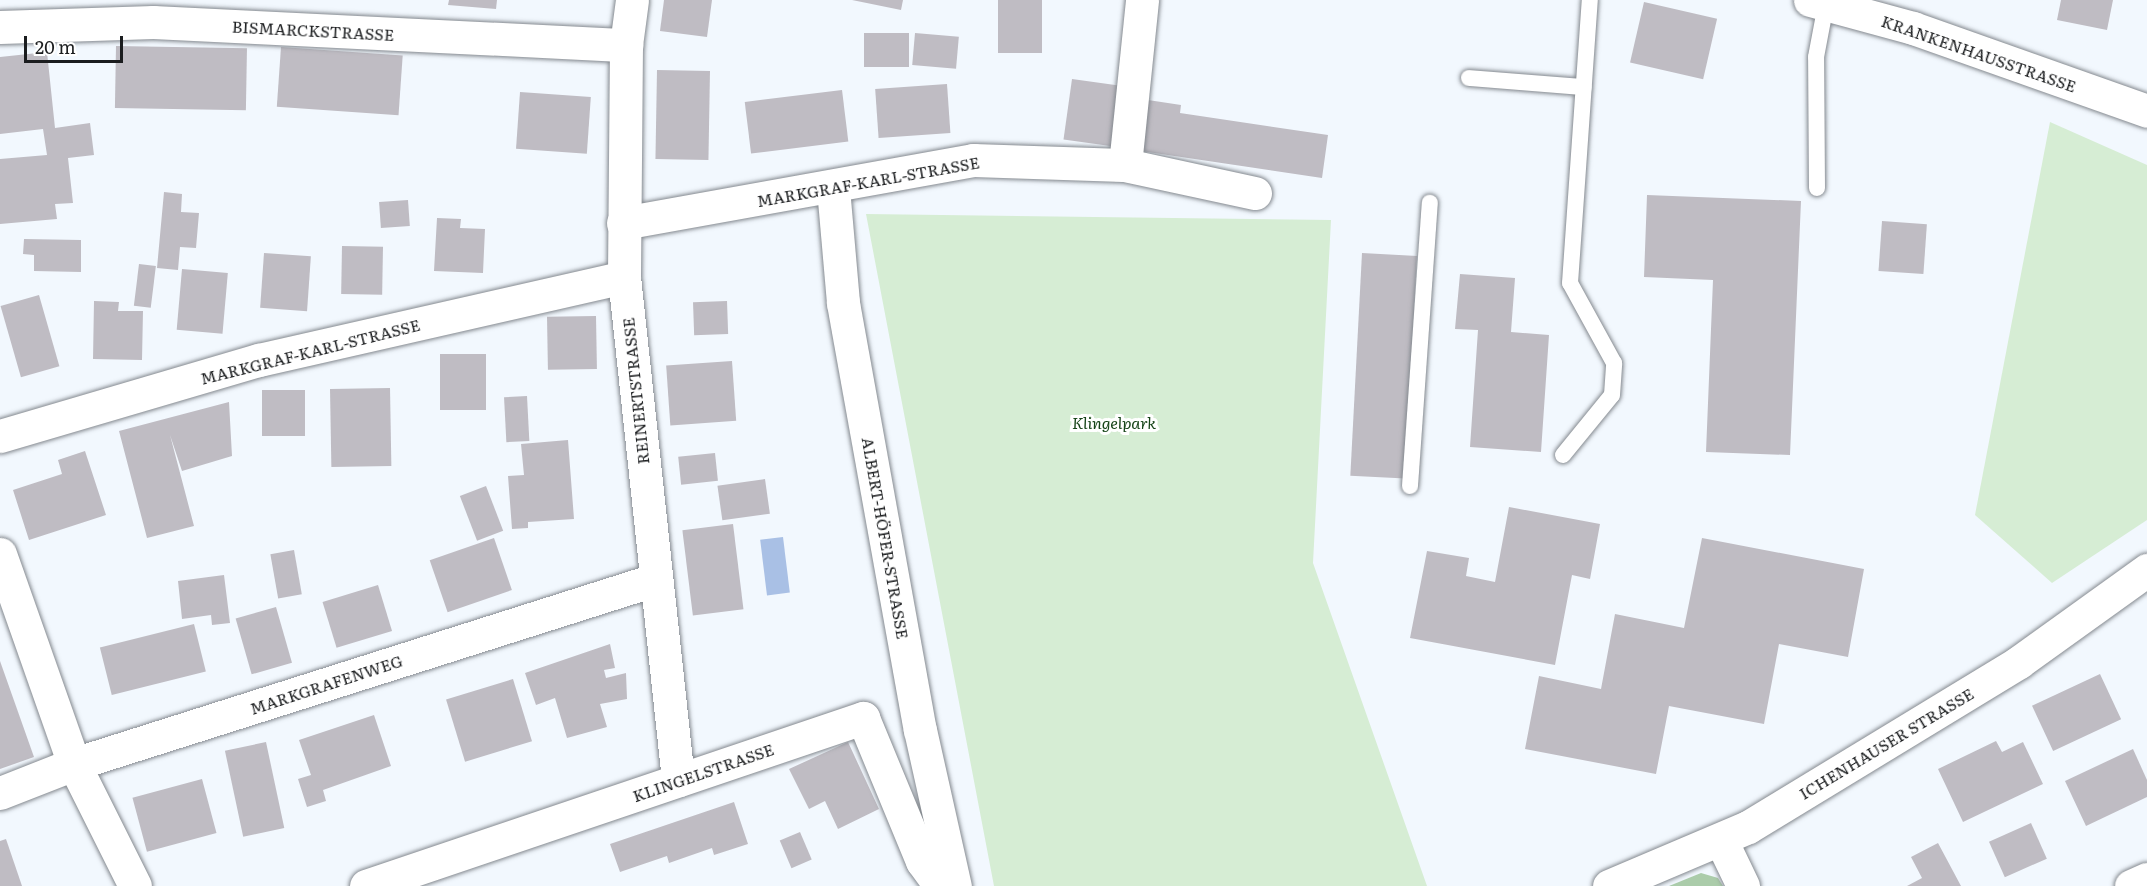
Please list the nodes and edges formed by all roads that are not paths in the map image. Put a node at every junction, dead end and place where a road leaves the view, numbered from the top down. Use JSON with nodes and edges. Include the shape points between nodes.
{"nodes":[{"id":1,"x":632,"y":0,"type":"edge"},
{"id":2,"x":1142,"y":0,"type":"edge"},
{"id":3,"x":1590,"y":0,"type":"edge"},
{"id":4,"x":1818,"y":2,"type":"edge"},
{"id":5,"x":0,"y":27,"type":"edge"},
{"id":6,"x":626,"y":45,"type":"junction"},
{"id":7,"x":1469,"y":78,"type":"dead end"},
{"id":8,"x":1584,"y":87,"type":"junction"},
{"id":9,"x":2147,"y":111,"type":"edge"},
{"id":10,"x":1125,"y":165,"type":"junction"},
{"id":11,"x":833,"y":188,"type":"junction"},
{"id":12,"x":1817,"y":188,"type":"dead end"},
{"id":13,"x":1255,"y":193,"type":"dead end"},
{"id":14,"x":1430,"y":203,"type":"dead end"},
{"id":15,"x":623,"y":223,"type":"junction"},
{"id":16,"x":624,"y":277,"type":"junction"},
{"id":17,"x":0,"y":436,"type":"edge"},
{"id":18,"x":1563,"y":455,"type":"dead end"},
{"id":19,"x":1410,"y":486,"type":"dead end"},
{"id":20,"x":0,"y":555,"type":"edge"},
{"id":21,"x":2147,"y":570,"type":"edge"},
{"id":22,"x":654,"y":580,"type":"junction"},
{"id":23,"x":74,"y":764,"type":"junction"},
{"id":24,"x":678,"y":780,"type":"junction"},
{"id":25,"x":0,"y":793,"type":"edge"},
{"id":26,"x":1720,"y":840,"type":"junction"},
{"id":27,"x":2147,"y":879,"type":"edge"},
{"id":28,"x":135,"y":886,"type":"edge"},
{"id":29,"x":366,"y":886,"type":"edge"},
{"id":30,"x":940,"y":886,"type":"edge"},
{"id":31,"x":955,"y":886,"type":"edge"},
{"id":32,"x":1609,"y":886,"type":"edge"},
{"id":33,"x":1743,"y":886,"type":"edge"},
{"id":34,"x":2131,"y":886,"type":"edge"}],
"edges":[{"from":1,"to":6,"type":"street","name":"REINERTSTRASSE"},
{"from":2,"to":10,"type":"street"},
{"from":3,"to":8,"type":"lane"},
{"from":4,"to":9,"type":"street","name":"KRANKENHAUSSTRASSE","via":[[1913,27]]},
{"from":4,"to":12,"type":"lane"},
{"from":5,"to":6,"type":"street","name":"BISMARCKSTRASSE","via":[[153,22]]},
{"from":6,"to":15,"type":"street","name":"REINERTSTRASSE"},
{"from":7,"to":8,"type":"lane"},
{"from":8,"to":18,"type":"lane","via":[[1570,283],[1614,363],[1612,395]]},
{"from":10,"to":11,"type":"street","name":"MARKGRAF-KARL-STRASSE","via":[[973,160]]},
{"from":10,"to":13,"type":"street","name":"MARKGRAF-KARL-STRASSE"},
{"from":11,"to":15,"type":"street","name":"MARKGRAF-KARL-STRASSE"},
{"from":11,"to":31,"type":"street","name":"ALBERT-HÖFER-STRASSE","via":[[843,303],[920,730]]},
{"from":14,"to":19,"type":"lane"},
{"from":15,"to":16,"type":"street","name":"REINERTSTRASSE"},
{"from":16,"to":17,"type":"street","name":"MARKGRAF-KARL-STRASSE","via":[[259,360]]},
{"from":16,"to":22,"type":"street","name":"REINERTSTRASSE"},
{"from":20,"to":23,"type":"street"},
{"from":21,"to":26,"type":"street","name":"ICHENHAUSER STRASSE","via":[[2019,662],[1748,827]]},
{"from":22,"to":23,"type":"street","name":"MARKGRAFENWEG"},
{"from":22,"to":24,"type":"street","name":"REINERTSTRASSE"},
{"from":23,"to":25,"type":"street","name":"MARKGRAFENWEG"},
{"from":23,"to":28,"type":"street"},
{"from":24,"to":29,"type":"street","name":"KLINGELSTRASSE"},
{"from":24,"to":30,"type":"street","name":"KLINGELSTRASSE","via":[[863,718],[922,861]]},
{"from":26,"to":32,"type":"street","name":"ICHENHAUSER STRASSE"},
{"from":26,"to":33,"type":"street"},
{"from":27,"to":34,"type":"street"}]}
